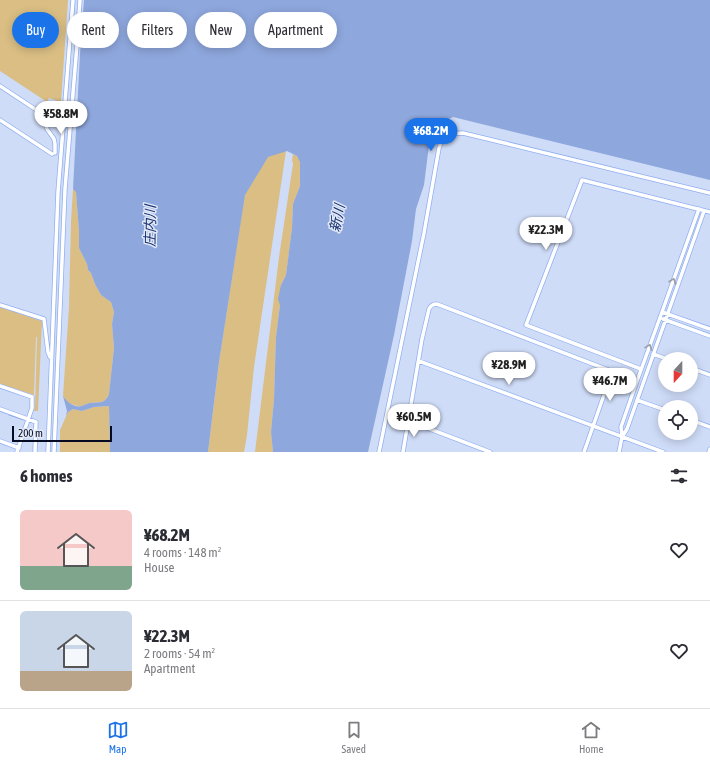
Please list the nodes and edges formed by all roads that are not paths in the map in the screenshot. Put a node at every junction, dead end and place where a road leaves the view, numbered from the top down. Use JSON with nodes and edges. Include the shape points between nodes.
{"nodes":[{"id":1,"x":73,"y":0,"type":"edge"},
{"id":2,"x":80,"y":0,"type":"edge"},
{"id":3,"x":0,"y":86,"type":"edge"},
{"id":4,"x":0,"y":120,"type":"edge"},
{"id":5,"x":710,"y":193,"type":"edge"},
{"id":6,"x":699,"y":209,"type":"junction"},
{"id":7,"x":704,"y":210,"type":"junction"},
{"id":8,"x":710,"y":212,"type":"edge"},
{"id":9,"x":0,"y":304,"type":"edge"},
{"id":10,"x":662,"y":312,"type":"junction"},
{"id":11,"x":667,"y":314,"type":"junction"},
{"id":12,"x":660,"y":318,"type":"junction"},
{"id":13,"x":665,"y":320,"type":"junction"},
{"id":14,"x":710,"y":329,"type":"edge"},
{"id":15,"x":710,"y":336,"type":"edge"},
{"id":16,"x":653,"y":354,"type":"junction"},
{"id":17,"x":658,"y":356,"type":"edge"},
{"id":18,"x":51,"y":359,"type":"junction"},
{"id":19,"x":419,"y":361,"type":"junction"},
{"id":20,"x":641,"y":370,"type":"junction"},
{"id":21,"x":698,"y":371,"type":"edge"},
{"id":22,"x":612,"y":372,"type":"junction"},
{"id":23,"x":710,"y":375,"type":"edge"},
{"id":24,"x":636,"y":381,"type":"junction"},
{"id":25,"x":0,"y":386,"type":"edge"},
{"id":26,"x":637,"y":400,"type":"junction"},
{"id":27,"x":658,"y":408,"type":"edge"},
{"id":28,"x":0,"y":409,"type":"edge"},
{"id":29,"x":30,"y":419,"type":"junction"},
{"id":30,"x":409,"y":421,"type":"junction"},
{"id":31,"x":698,"y":423,"type":"edge"},
{"id":32,"x":593,"y":426,"type":"junction"},
{"id":33,"x":710,"y":427,"type":"edge"},
{"id":34,"x":622,"y":437,"type":"junction"},
{"id":35,"x":0,"y":441,"type":"edge"},
{"id":36,"x":710,"y":449,"type":"edge"},
{"id":37,"x":18,"y":450,"type":"edge"},
{"id":38,"x":35,"y":452,"type":"edge"},
{"id":39,"x":48,"y":452,"type":"edge"},
{"id":40,"x":54,"y":452,"type":"edge"},
{"id":41,"x":379,"y":452,"type":"edge"},
{"id":42,"x":403,"y":452,"type":"edge"},
{"id":43,"x":490,"y":452,"type":"edge"},
{"id":44,"x":584,"y":452,"type":"edge"},
{"id":45,"x":619,"y":452,"type":"edge"},
{"id":46,"x":662,"y":452,"type":"edge"},
{"id":47,"x":709,"y":452,"type":"edge"}],
"edges":[{"from":1,"to":18,"type":"street","via":[[58,192]]},
{"from":2,"to":40,"type":"street","via":[[65,189]]},
{"from":3,"to":4,"type":"street","via":[[47,117],[47,129],[55,144],[53,154]]},
{"from":5,"to":41,"type":"street","via":[[463,133],[446,136],[439,148]]},
{"from":6,"to":7,"type":"street"},
{"from":10,"to":6,"type":"street","one_way":true},
{"from":6,"to":20,"type":"street","via":[[582,180],[526,325]]},
{"from":7,"to":8,"type":"street"},
{"from":7,"to":11,"type":"street"},
{"from":9,"to":18,"type":"street","via":[[44,319]]},
{"from":10,"to":11,"type":"street"},
{"from":10,"to":12,"type":"street"},
{"from":11,"to":13,"type":"street"},
{"from":11,"to":14,"type":"street"},
{"from":12,"to":13,"type":"street"},
{"from":20,"to":12,"type":"street","one_way":true},
{"from":13,"to":15,"type":"street"},
{"from":13,"to":16,"type":"street"},
{"from":16,"to":17,"type":"street"},
{"from":16,"to":26,"type":"street"},
{"from":18,"to":39,"type":"street"},
{"from":19,"to":22,"type":"street","via":[[429,309],[433,304],[437,304]]},
{"from":19,"to":30,"type":"street"},
{"from":19,"to":32,"type":"street"},
{"from":20,"to":24,"type":"street"},
{"from":21,"to":23,"type":"street"},
{"from":22,"to":24,"type":"street"},
{"from":22,"to":32,"type":"street"},
{"from":24,"to":34,"type":"street","via":[[621,427]]},
{"from":25,"to":29,"type":"street","via":[[32,397]]},
{"from":26,"to":27,"type":"street"},
{"from":26,"to":34,"type":"street"},
{"from":28,"to":29,"type":"street"},
{"from":29,"to":37,"type":"street"},
{"from":29,"to":38,"type":"street","via":[[36,423]]},
{"from":30,"to":42,"type":"street"},
{"from":30,"to":43,"type":"street"},
{"from":31,"to":33,"type":"street"},
{"from":32,"to":34,"type":"street"},
{"from":32,"to":44,"type":"street"},
{"from":34,"to":45,"type":"street"},
{"from":34,"to":46,"type":"street"},
{"from":35,"to":37,"type":"street"},
{"from":36,"to":47,"type":"street"}]}
